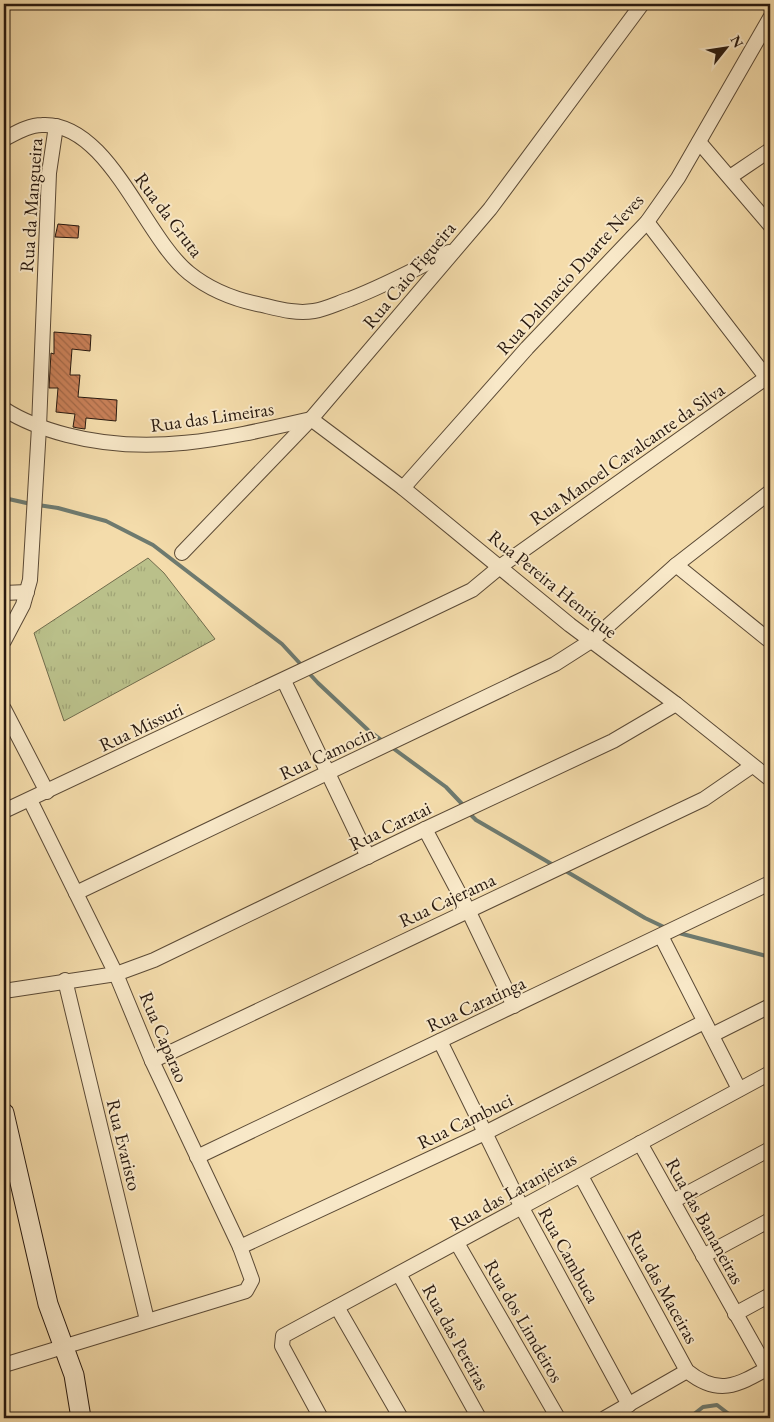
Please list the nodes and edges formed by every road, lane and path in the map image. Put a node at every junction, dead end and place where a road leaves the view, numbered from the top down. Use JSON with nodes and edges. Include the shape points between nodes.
{"nodes":[{"id":1,"x":642,"y":4,"type":"edge"},
{"id":2,"x":770,"y":18,"type":"edge"},
{"id":3,"x":56,"y":126,"type":"junction"},
{"id":4,"x":4,"y":139,"type":"edge"},
{"id":5,"x":698,"y":142,"type":"junction"},
{"id":6,"x":770,"y":150,"type":"edge"},
{"id":7,"x":730,"y":177,"type":"junction"},
{"id":8,"x":647,"y":222,"type":"junction"},
{"id":9,"x":770,"y":226,"type":"edge"},
{"id":10,"x":456,"y":248,"type":"junction"},
{"id":11,"x":769,"y":378,"type":"edge"},
{"id":12,"x":4,"y":410,"type":"edge"},
{"id":13,"x":311,"y":419,"type":"junction"},
{"id":14,"x":39,"y":427,"type":"junction"},
{"id":15,"x":403,"y":488,"type":"junction"},
{"id":16,"x":770,"y":492,"type":"edge"},
{"id":17,"x":182,"y":553,"type":"dead end"},
{"id":18,"x":676,"y":565,"type":"junction"},
{"id":19,"x":501,"y":566,"type":"junction"},
{"id":20,"x":28,"y":592,"type":"junction"},
{"id":21,"x":4,"y":593,"type":"edge"},
{"id":22,"x":4,"y":641,"type":"edge"},
{"id":23,"x":591,"y":641,"type":"junction"},
{"id":24,"x":770,"y":641,"type":"edge"},
{"id":25,"x":289,"y":678,"type":"junction"},
{"id":26,"x":676,"y":704,"type":"junction"},
{"id":27,"x":4,"y":709,"type":"edge"},
{"id":28,"x":752,"y":766,"type":"junction"},
{"id":29,"x":327,"y":774,"type":"junction"},
{"id":30,"x":770,"y":779,"type":"edge"},
{"id":31,"x":47,"y":792,"type":"junction"},
{"id":32,"x":30,"y":800,"type":"junction"},
{"id":33,"x":4,"y":811,"type":"edge"},
{"id":34,"x":425,"y":829,"type":"junction"},
{"id":35,"x":368,"y":857,"type":"junction"},
{"id":36,"x":770,"y":883,"type":"edge"},
{"id":37,"x":76,"y":893,"type":"junction"},
{"id":38,"x":468,"y":910,"type":"junction"},
{"id":39,"x":662,"y":935,"type":"junction"},
{"id":40,"x":116,"y":974,"type":"junction"},
{"id":41,"x":65,"y":980,"type":"junction"},
{"id":42,"x":4,"y":991,"type":"edge"},
{"id":43,"x":514,"y":1006,"type":"junction"},
{"id":44,"x":770,"y":1006,"type":"edge"},
{"id":45,"x":704,"y":1022,"type":"junction"},
{"id":46,"x":712,"y":1035,"type":"junction"},
{"id":47,"x":440,"y":1041,"type":"junction"},
{"id":48,"x":152,"y":1061,"type":"junction"},
{"id":49,"x":770,"y":1072,"type":"edge"},
{"id":50,"x":739,"y":1089,"type":"junction"},
{"id":51,"x":4,"y":1113,"type":"edge"},
{"id":52,"x":485,"y":1133,"type":"junction"},
{"id":53,"x":640,"y":1143,"type":"junction"},
{"id":54,"x":770,"y":1148,"type":"edge"},
{"id":55,"x":197,"y":1157,"type":"junction"},
{"id":56,"x":581,"y":1176,"type":"junction"},
{"id":57,"x":672,"y":1201,"type":"junction"},
{"id":58,"x":522,"y":1208,"type":"junction"},
{"id":59,"x":770,"y":1220,"type":"edge"},
{"id":60,"x":457,"y":1243,"type":"junction"},
{"id":61,"x":240,"y":1247,"type":"junction"},
{"id":62,"x":703,"y":1256,"type":"junction"},
{"id":63,"x":400,"y":1274,"type":"junction"},
{"id":64,"x":770,"y":1295,"type":"edge"},
{"id":65,"x":338,"y":1307,"type":"junction"},
{"id":66,"x":735,"y":1314,"type":"junction"},
{"id":67,"x":147,"y":1320,"type":"junction"},
{"id":68,"x":63,"y":1346,"type":"junction"},
{"id":69,"x":4,"y":1365,"type":"edge"},
{"id":70,"x":768,"y":1368,"type":"edge"},
{"id":71,"x":687,"y":1371,"type":"junction"},
{"id":72,"x":629,"y":1404,"type":"junction"},
{"id":73,"x":609,"y":1417,"type":"edge"},
{"id":74,"x":81,"y":1418,"type":"edge"},
{"id":75,"x":321,"y":1418,"type":"edge"},
{"id":76,"x":401,"y":1418,"type":"edge"},
{"id":77,"x":480,"y":1418,"type":"edge"},
{"id":78,"x":558,"y":1418,"type":"edge"}],
"edges":[{"from":1,"to":10,"type":"street","name":"Rua Caio Figueira","via":[[490,209]]},
{"from":2,"to":5,"type":"street","name":"Rua Dalmacio Duarte Neves"},
{"from":3,"to":4,"type":"street","name":"Rua da Gruta","via":[[34,126]]},
{"from":3,"to":10,"type":"street","name":"Rua da Gruta","via":[[78,134],[106,161],[188,273],[226,295],[251,303],[290,311],[327,308],[392,282]]},
{"from":3,"to":14,"type":"street","name":"Rua da Mangueira","via":[[49,172]]},
{"from":5,"to":7,"type":"street"},
{"from":5,"to":8,"type":"street","name":"Rua Dalmacio Duarte Neves"},
{"from":6,"to":7,"type":"street"},
{"from":7,"to":9,"type":"street"},
{"from":8,"to":11,"type":"street"},
{"from":8,"to":15,"type":"street","name":"Rua Dalmacio Duarte Neves","via":[[527,348]]},
{"from":10,"to":13,"type":"street","name":"Rua Caio Figueira"},
{"from":11,"to":19,"type":"street","name":"Rua Manoel Cavalcante da Silva"},
{"from":12,"to":14,"type":"street","name":"Rua das Limeiras"},
{"from":13,"to":14,"type":"street","name":"Rua das Limeiras","via":[[252,433],[167,446],[124,446]]},
{"from":13,"to":15,"type":"street","name":"Rua Pereira Henrique"},
{"from":13,"to":17,"type":"street","name":"Rua Caio Figueira"},
{"from":14,"to":20,"type":"street","name":"Rua da Mangueira"},
{"from":15,"to":19,"type":"street","name":"Rua Pereira Henrique"},
{"from":16,"to":18,"type":"street","name":"Rua Camocin"},
{"from":18,"to":23,"type":"street","name":"Rua Camocin"},
{"from":18,"to":24,"type":"street"},
{"from":19,"to":23,"type":"street","name":"Rua Pereira Henrique"},
{"from":19,"to":25,"type":"street","name":"Rua Manoel Cavalcante da Silva","via":[[472,590]]},
{"from":20,"to":21,"type":"street"},
{"from":20,"to":22,"type":"street","name":"Rua da Mangueira"},
{"from":23,"to":26,"type":"street","name":"Rua Pereira Henrique"},
{"from":23,"to":29,"type":"street","name":"Rua Camocin","via":[[555,664]]},
{"from":25,"to":29,"type":"street"},
{"from":25,"to":31,"type":"street","name":"Rua Missuri"},
{"from":26,"to":28,"type":"street","name":"Rua Pereira Henrique"},
{"from":26,"to":34,"type":"street","name":"Rua Caratai","via":[[613,741]]},
{"from":27,"to":31,"type":"street"},
{"from":28,"to":30,"type":"street","name":"Rua Pereira Henrique"},
{"from":28,"to":38,"type":"street","name":"Rua Cajerama","via":[[704,799]]},
{"from":29,"to":35,"type":"street"},
{"from":29,"to":37,"type":"street","name":"Rua Camocin"},
{"from":31,"to":32,"type":"street","name":"Rua Missuri"},
{"from":32,"to":33,"type":"street","name":"Rua Missuri"},
{"from":32,"to":37,"type":"street","name":"Rua Caparao"},
{"from":34,"to":35,"type":"street","name":"Rua Caratai"},
{"from":34,"to":38,"type":"street"},
{"from":35,"to":40,"type":"street","name":"Rua Caratai","via":[[154,960]]},
{"from":36,"to":39,"type":"street","name":"Rua Caratinga"},
{"from":37,"to":40,"type":"street","name":"Rua Caparao"},
{"from":38,"to":43,"type":"street"},
{"from":38,"to":48,"type":"street","name":"Rua Cajerama"},
{"from":39,"to":43,"type":"street","name":"Rua Caratinga"},
{"from":39,"to":45,"type":"street"},
{"from":40,"to":41,"type":"street","name":"Rua Caratai"},
{"from":40,"to":48,"type":"street","name":"Rua Caparao"},
{"from":41,"to":42,"type":"street","name":"Rua Caratai"},
{"from":41,"to":67,"type":"street","name":"Rua Evaristo"},
{"from":43,"to":47,"type":"street","name":"Rua Caratinga"},
{"from":44,"to":46,"type":"street"},
{"from":45,"to":46,"type":"street"},
{"from":45,"to":52,"type":"street","name":"Rua Cambuci"},
{"from":46,"to":50,"type":"street"},
{"from":47,"to":52,"type":"street","name":"Rua Cambuca"},
{"from":47,"to":55,"type":"street","name":"Rua Caratinga"},
{"from":48,"to":55,"type":"street","name":"Rua Caparao"},
{"from":49,"to":50,"type":"street","name":"Rua das Laranjeiras"},
{"from":50,"to":53,"type":"street","name":"Rua das Laranjeiras"},
{"from":51,"to":68,"type":"street","via":[[48,1304]]},
{"from":52,"to":58,"type":"street","name":"Rua Cambuca"},
{"from":52,"to":61,"type":"street","name":"Rua Cambuci"},
{"from":53,"to":56,"type":"street","name":"Rua das Laranjeiras"},
{"from":53,"to":57,"type":"street","name":"Rua das Bananeiras"},
{"from":54,"to":57,"type":"street"},
{"from":55,"to":61,"type":"street","name":"Rua Caparao"},
{"from":56,"to":58,"type":"street","name":"Rua das Laranjeiras"},
{"from":56,"to":71,"type":"street","name":"Rua das Maceiras"},
{"from":57,"to":62,"type":"street","name":"Rua das Bananeiras"},
{"from":58,"to":60,"type":"street","name":"Rua das Laranjeiras"},
{"from":58,"to":72,"type":"street","name":"Rua Cambuca"},
{"from":59,"to":62,"type":"street"},
{"from":60,"to":63,"type":"street","name":"Rua das Laranjeiras"},
{"from":60,"to":78,"type":"street","name":"Rua dos Limdeiros"},
{"from":61,"to":67,"type":"street","name":"Rua Caparao","via":[[252,1275],[246,1291]]},
{"from":62,"to":66,"type":"street","name":"Rua das Bananeiras"},
{"from":63,"to":65,"type":"street","name":"Rua das Laranjeiras"},
{"from":63,"to":77,"type":"street","name":"Rua das Pereiras"},
{"from":64,"to":66,"type":"street"},
{"from":65,"to":75,"type":"street","name":"Rua das Laranjeiras","via":[[287,1332],[281,1340]]},
{"from":65,"to":76,"type":"street"},
{"from":66,"to":70,"type":"street","name":"Rua das Bananeiras"},
{"from":67,"to":68,"type":"street"},
{"from":68,"to":69,"type":"street"},
{"from":68,"to":74,"type":"street","via":[[74,1375]]},
{"from":70,"to":71,"type":"street","name":"Rua das Maceiras","via":[[735,1386],[721,1387],[708,1384]]},
{"from":71,"to":72,"type":"street"},
{"from":72,"to":73,"type":"street"}]}
